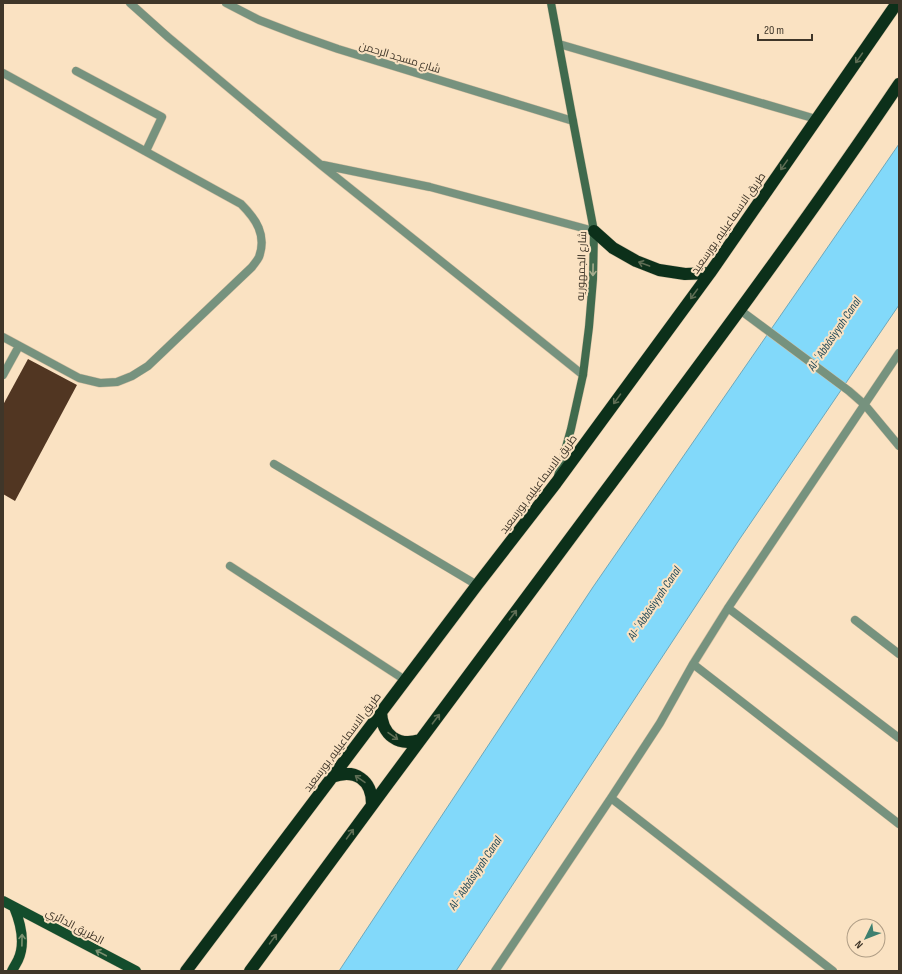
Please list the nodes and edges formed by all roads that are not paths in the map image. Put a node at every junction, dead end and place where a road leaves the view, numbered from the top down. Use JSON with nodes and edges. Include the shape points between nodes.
{"nodes":[{"id":1,"x":130,"y":3,"type":"edge"},
{"id":2,"x":226,"y":3,"type":"edge"},
{"id":3,"x":551,"y":3,"type":"edge"},
{"id":4,"x":897,"y":3,"type":"edge"},
{"id":5,"x":559,"y":44,"type":"junction"},
{"id":6,"x":76,"y":71,"type":"dead end"},
{"id":7,"x":3,"y":73,"type":"edge"},
{"id":8,"x":899,"y":84,"type":"edge"},
{"id":9,"x":816,"y":119,"type":"junction"},
{"id":10,"x":572,"y":121,"type":"junction"},
{"id":11,"x":146,"y":151,"type":"junction"},
{"id":12,"x":321,"y":165,"type":"junction"},
{"id":13,"x":594,"y":231,"type":"junction"},
{"id":14,"x":710,"y":273,"type":"junction"},
{"id":15,"x":740,"y":310,"type":"junction"},
{"id":16,"x":3,"y":337,"type":"edge"},
{"id":17,"x":19,"y":346,"type":"junction"},
{"id":18,"x":899,"y":353,"type":"edge"},
{"id":19,"x":3,"y":375,"type":"edge"},
{"id":20,"x":582,"y":375,"type":"junction"},
{"id":21,"x":865,"y":405,"type":"junction"},
{"id":22,"x":899,"y":446,"type":"edge"},
{"id":23,"x":274,"y":464,"type":"dead end"},
{"id":24,"x":556,"y":483,"type":"junction"},
{"id":25,"x":230,"y":566,"type":"dead end"},
{"id":26,"x":476,"y":585,"type":"junction"},
{"id":27,"x":728,"y":608,"type":"junction"},
{"id":28,"x":855,"y":620,"type":"dead end"},
{"id":29,"x":899,"y":654,"type":"edge"},
{"id":30,"x":693,"y":664,"type":"junction"},
{"id":31,"x":405,"y":680,"type":"junction"},
{"id":32,"x":381,"y":712,"type":"junction"},
{"id":33,"x":899,"y":738,"type":"edge"},
{"id":34,"x":420,"y":740,"type":"junction"},
{"id":35,"x":332,"y":777,"type":"junction"},
{"id":36,"x":611,"y":798,"type":"junction"},
{"id":37,"x":372,"y":804,"type":"junction"},
{"id":38,"x":899,"y":824,"type":"edge"},
{"id":39,"x":3,"y":901,"type":"edge"},
{"id":40,"x":14,"y":907,"type":"junction"},
{"id":41,"x":12,"y":971,"type":"edge"},
{"id":42,"x":136,"y":971,"type":"edge"},
{"id":43,"x":186,"y":971,"type":"edge"},
{"id":44,"x":250,"y":971,"type":"edge"},
{"id":45,"x":494,"y":971,"type":"edge"},
{"id":46,"x":833,"y":971,"type":"edge"}],
"edges":[{"from":1,"to":12,"type":"street"},
{"from":2,"to":10,"type":"street","name":"شارع مسجد الرحمن","via":[[298,36]]},
{"from":3,"to":5,"type":"main road","name":"شارع الجمهوريه"},
{"from":4,"to":9,"type":"highway","name":"طريق الاسماعيليه, بورسعيد","one_way":true},
{"from":5,"to":9,"type":"street"},
{"from":5,"to":10,"type":"main road","name":"شارع الجمهوريه"},
{"from":6,"to":11,"type":"street","via":[[162,117]]},
{"from":7,"to":11,"type":"street"},
{"from":8,"to":15,"type":"highway"},
{"from":9,"to":14,"type":"highway","name":"طريق الاسماعيليه, بورسعيد","one_way":true},
{"from":10,"to":13,"type":"main road","name":"شارع الجمهوريه"},
{"from":11,"to":17,"type":"street","via":[[242,204],[251,213],[261,234],[262,244],[258,258],[252,267],[148,366],[117,382],[100,383],[79,378]]},
{"from":12,"to":13,"type":"street","via":[[430,187]]},
{"from":12,"to":20,"type":"street"},
{"from":14,"to":13,"type":"highway","one_way":true,"via":[[684,274],[659,270],[613,248]]},
{"from":13,"to":20,"type":"main road","name":"شارع الجمهوريه","one_way":true,"via":[[593,279]]},
{"from":14,"to":24,"type":"highway","name":"طريق الاسماعيليه, بورسعيد","one_way":true},
{"from":15,"to":21,"type":"street"},
{"from":34,"to":15,"type":"highway","one_way":true},
{"from":16,"to":17,"type":"street"},
{"from":17,"to":19,"type":"street"},
{"from":18,"to":21,"type":"street"},
{"from":20,"to":24,"type":"main road","name":"شارع الجمهوريه"},
{"from":21,"to":22,"type":"street"},
{"from":21,"to":27,"type":"street"},
{"from":23,"to":26,"type":"street"},
{"from":24,"to":26,"type":"highway","name":"طريق الاسماعيليه, بورسعيد"},
{"from":25,"to":31,"type":"street"},
{"from":26,"to":31,"type":"highway","name":"طريق الاسماعيليه, بورسعيد"},
{"from":27,"to":30,"type":"street"},
{"from":27,"to":33,"type":"street"},
{"from":28,"to":29,"type":"street"},
{"from":30,"to":36,"type":"street","via":[[660,723]]},
{"from":30,"to":38,"type":"street"},
{"from":31,"to":32,"type":"highway","name":"طريق الاسماعيليه, بورسعيد"},
{"from":32,"to":34,"type":"highway","one_way":true,"via":[[384,728],[389,735],[404,742]]},
{"from":32,"to":35,"type":"highway","name":"طريق الاسماعيليه, بورسعيد"},
{"from":34,"to":37,"type":"highway"},
{"from":37,"to":35,"type":"highway","one_way":true,"via":[[369,787],[357,776],[349,773]]},
{"from":35,"to":43,"type":"highway","name":"طريق الاسماعيليه, بورسعيد"},
{"from":36,"to":45,"type":"street"},
{"from":36,"to":46,"type":"street"},
{"from":44,"to":37,"type":"highway","one_way":true},
{"from":39,"to":40,"type":"main road","name":"الطريق الدائري"},
{"from":41,"to":40,"type":"main road","one_way":true,"via":[[19,959],[22,946],[22,933]]},
{"from":42,"to":40,"type":"main road","name":"الطريق الدائري","one_way":true}]}
